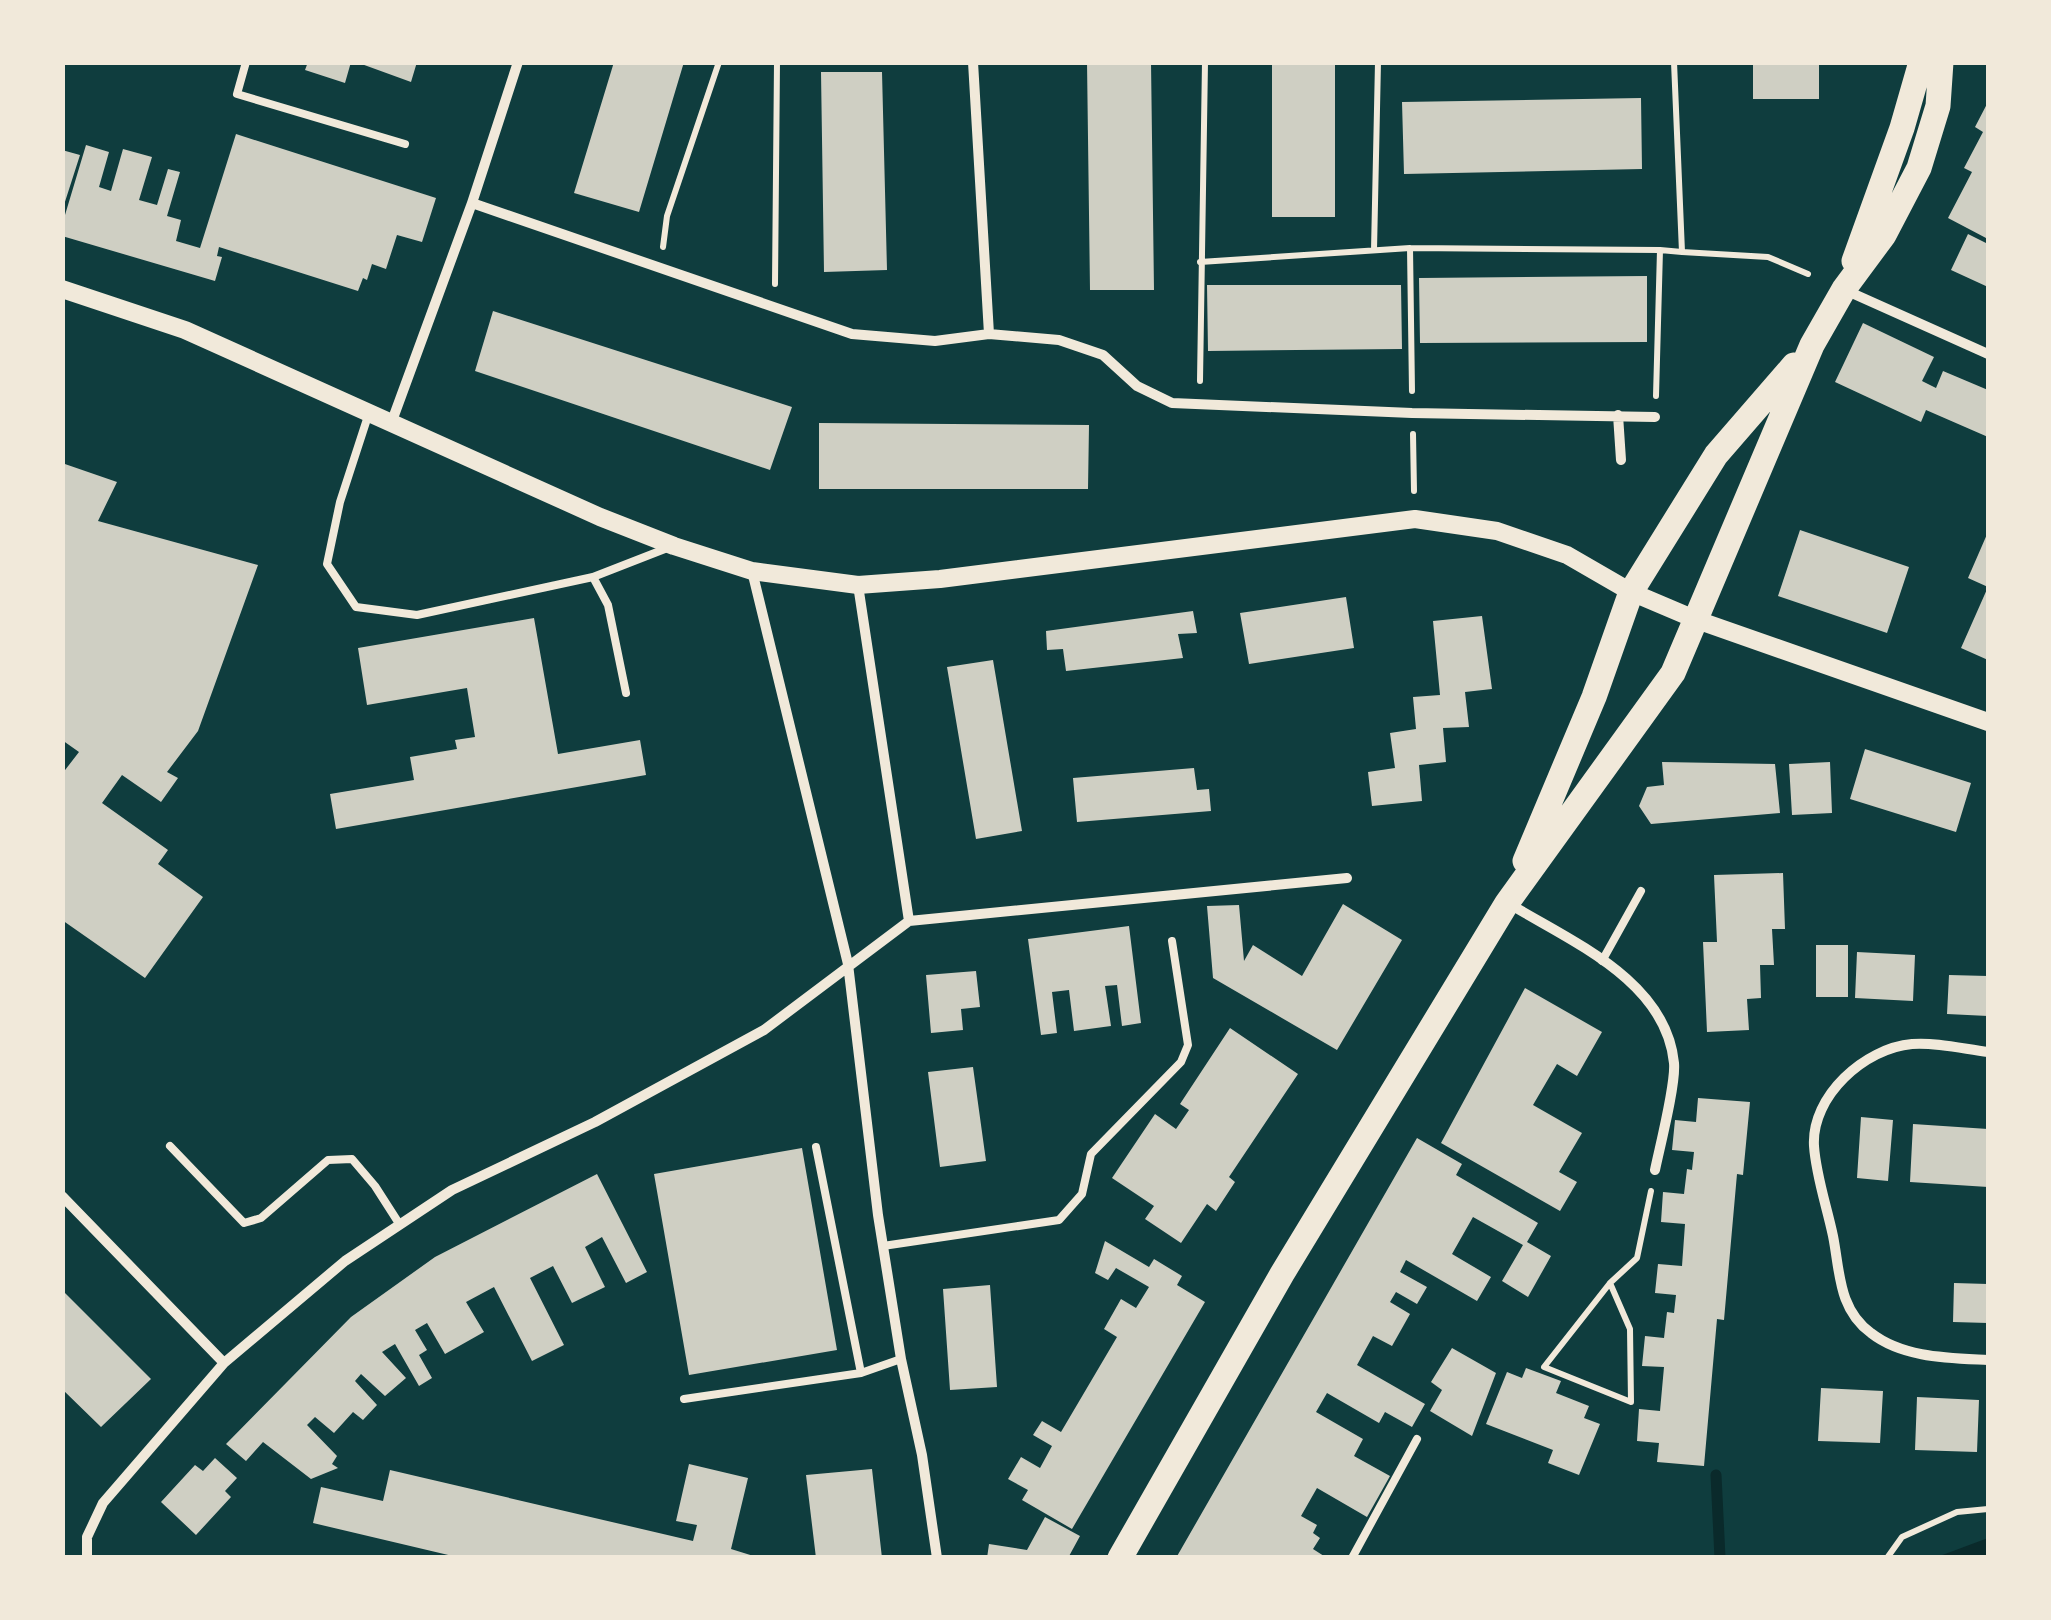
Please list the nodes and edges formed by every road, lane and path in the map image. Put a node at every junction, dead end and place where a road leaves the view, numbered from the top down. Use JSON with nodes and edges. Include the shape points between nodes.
{"nodes":[{"id":1,"x":246,"y":62,"type":"edge"},
{"id":2,"x":518,"y":62,"type":"edge"},
{"id":3,"x":719,"y":62,"type":"edge"},
{"id":4,"x":777,"y":62,"type":"edge"},
{"id":5,"x":973,"y":62,"type":"edge"},
{"id":6,"x":1205,"y":62,"type":"edge"},
{"id":7,"x":1378,"y":62,"type":"edge"},
{"id":8,"x":1674,"y":62,"type":"edge"},
{"id":9,"x":1921,"y":62,"type":"edge"},
{"id":10,"x":1941,"y":62,"type":"edge"},
{"id":11,"x":405,"y":144,"type":"dead end"},
{"id":12,"x":472,"y":203,"type":"junction"},
{"id":13,"x":667,"y":216,"type":"dead end"},
{"id":14,"x":1410,"y":248,"type":"junction"},
{"id":15,"x":1374,"y":250,"type":"junction"},
{"id":16,"x":1660,"y":250,"type":"junction"},
{"id":17,"x":1682,"y":252,"type":"junction"},
{"id":18,"x":1200,"y":262,"type":"junction"},
{"id":19,"x":1808,"y":274,"type":"dead end"},
{"id":20,"x":62,"y":289,"type":"edge"},
{"id":21,"x":1844,"y":289,"type":"junction"},
{"id":22,"x":775,"y":310,"type":"junction"},
{"id":23,"x":989,"y":334,"type":"junction"},
{"id":24,"x":1812,"y":344,"type":"junction"},
{"id":25,"x":1988,"y":354,"type":"edge"},
{"id":26,"x":1200,"y":406,"type":"junction"},
{"id":27,"x":369,"y":411,"type":"junction"},
{"id":28,"x":1412,"y":413,"type":"junction"},
{"id":29,"x":1618,"y":415,"type":"junction"},
{"id":30,"x":1655,"y":417,"type":"joint"},
{"id":31,"x":392,"y":421,"type":"junction"},
{"id":32,"x":1621,"y":460,"type":"dead end"},
{"id":33,"x":1414,"y":495,"type":"dead end"},
{"id":34,"x":674,"y":546,"type":"junction"},
{"id":35,"x":752,"y":570,"type":"junction"},
{"id":36,"x":593,"y":577,"type":"junction"},
{"id":37,"x":858,"y":585,"type":"junction"},
{"id":38,"x":1631,"y":592,"type":"junction"},
{"id":39,"x":1697,"y":620,"type":"junction"},
{"id":40,"x":626,"y":693,"type":"dead end"},
{"id":41,"x":1988,"y":722,"type":"edge"},
{"id":42,"x":1347,"y":878,"type":"dead end"},
{"id":43,"x":1642,"y":892,"type":"dead end"},
{"id":44,"x":1507,"y":903,"type":"junction"},
{"id":45,"x":909,"y":921,"type":"junction"},
{"id":46,"x":1172,"y":940,"type":"dead end"},
{"id":47,"x":1602,"y":962,"type":"junction"},
{"id":48,"x":848,"y":964,"type":"junction"},
{"id":49,"x":1988,"y":1052,"type":"edge"},
{"id":50,"x":170,"y":1146,"type":"dead end"},
{"id":51,"x":816,"y":1147,"type":"dead end"},
{"id":52,"x":1655,"y":1170,"type":"joint"},
{"id":53,"x":62,"y":1196,"type":"edge"},
{"id":54,"x":400,"y":1225,"type":"junction"},
{"id":55,"x":883,"y":1246,"type":"junction"},
{"id":56,"x":1610,"y":1284,"type":"junction"},
{"id":57,"x":901,"y":1359,"type":"junction"},
{"id":58,"x":1988,"y":1360,"type":"edge"},
{"id":59,"x":224,"y":1362,"type":"junction"},
{"id":60,"x":860,"y":1373,"type":"junction"},
{"id":61,"x":684,"y":1400,"type":"dead end"},
{"id":62,"x":1417,"y":1439,"type":"dead end"},
{"id":63,"x":1988,"y":1509,"type":"edge"},
{"id":64,"x":87,"y":1558,"type":"edge"},
{"id":65,"x":937,"y":1558,"type":"edge"},
{"id":66,"x":1120,"y":1558,"type":"edge"},
{"id":67,"x":1352,"y":1558,"type":"edge"},
{"id":68,"x":1887,"y":1558,"type":"edge"}],
"edges":[{"from":1,"to":11,"type":"lane","via":[[237,94]]},
{"from":2,"to":12,"type":"street"},
{"from":3,"to":13,"type":"path"},
{"from":4,"to":22,"type":"path"},
{"from":5,"to":23,"type":"street"},
{"from":6,"to":18,"type":"path"},
{"from":7,"to":15,"type":"path"},
{"from":8,"to":17,"type":"path"},
{"from":9,"to":21,"type":"main road"},
{"from":10,"to":21,"type":"main road","via":[[1938,106],[1918,168],[1884,235]]},
{"from":12,"to":22,"type":"street"},
{"from":12,"to":31,"type":"street"},
{"from":14,"to":15,"type":"path"},
{"from":14,"to":16,"type":"path"},
{"from":14,"to":28,"type":"path"},
{"from":15,"to":18,"type":"path"},
{"from":16,"to":17,"type":"path"},
{"from":16,"to":30,"type":"path"},
{"from":17,"to":19,"type":"path","via":[[1768,257]]},
{"from":18,"to":26,"type":"path"},
{"from":20,"to":27,"type":"street","via":[[184,330]]},
{"from":21,"to":24,"type":"main road"},
{"from":21,"to":25,"type":"street"},
{"from":22,"to":23,"type":"street","via":[[852,334],[934,341]]},
{"from":23,"to":26,"type":"street","via":[[1059,340],[1104,356],[1136,386],[1172,403]]},
{"from":24,"to":38,"type":"main road","via":[[1716,455]]},
{"from":24,"to":39,"type":"main road"},
{"from":26,"to":28,"type":"street"},
{"from":27,"to":31,"type":"street"},
{"from":27,"to":36,"type":"lane","via":[[327,564],[356,608],[417,615]]},
{"from":28,"to":29,"type":"street"},
{"from":28,"to":33,"type":"path"},
{"from":29,"to":30,"type":"street"},
{"from":29,"to":32,"type":"street"},
{"from":31,"to":34,"type":"street"},
{"from":34,"to":35,"type":"street"},
{"from":34,"to":36,"type":"lane"},
{"from":35,"to":37,"type":"street"},
{"from":35,"to":48,"type":"street"},
{"from":36,"to":40,"type":"lane","via":[[608,605]]},
{"from":37,"to":38,"type":"street","via":[[1414,519],[1514,537],[1568,556]]},
{"from":37,"to":45,"type":"street"},
{"from":38,"to":39,"type":"street"},
{"from":38,"to":44,"type":"main road"},
{"from":39,"to":41,"type":"street"},
{"from":39,"to":44,"type":"main road","via":[[1673,673]]},
{"from":42,"to":45,"type":"street"},
{"from":43,"to":47,"type":"lane"},
{"from":44,"to":47,"type":"street"},
{"from":44,"to":66,"type":"main road"},
{"from":45,"to":48,"type":"street"},
{"from":46,"to":55,"type":"lane","via":[[1188,1045],[1181,1062],[1091,1154],[1082,1194],[1059,1220]]},
{"from":47,"to":52,"type":"street","via":[[1621,973],[1660,1017],[1674,1064]]},
{"from":48,"to":54,"type":"street","via":[[764,1030],[704,1065],[452,1190]]},
{"from":48,"to":55,"type":"street"},
{"from":49,"to":58,"type":"street","via":[[1912,1044],[1874,1054],[1838,1083],[1821,1112],[1814,1143],[1840,1291],[1867,1332],[1896,1349]]},
{"from":50,"to":54,"type":"lane","via":[[244,1223],[261,1218],[328,1160],[352,1159]]},
{"from":51,"to":60,"type":"lane"},
{"from":52,"to":56,"type":"path","via":[[1637,1258]]},
{"from":53,"to":59,"type":"street"},
{"from":54,"to":59,"type":"street","via":[[345,1261]]},
{"from":55,"to":57,"type":"street"},
{"from":56,"to":56,"type":"path","via":[[1544,1367],[1630,1402],[1630,1329]]},
{"from":57,"to":60,"type":"lane"},
{"from":57,"to":65,"type":"street"},
{"from":59,"to":64,"type":"street","via":[[103,1503]]},
{"from":60,"to":61,"type":"lane"},
{"from":62,"to":67,"type":"lane"},
{"from":63,"to":68,"type":"path","via":[[1957,1512],[1902,1537]]}]}
